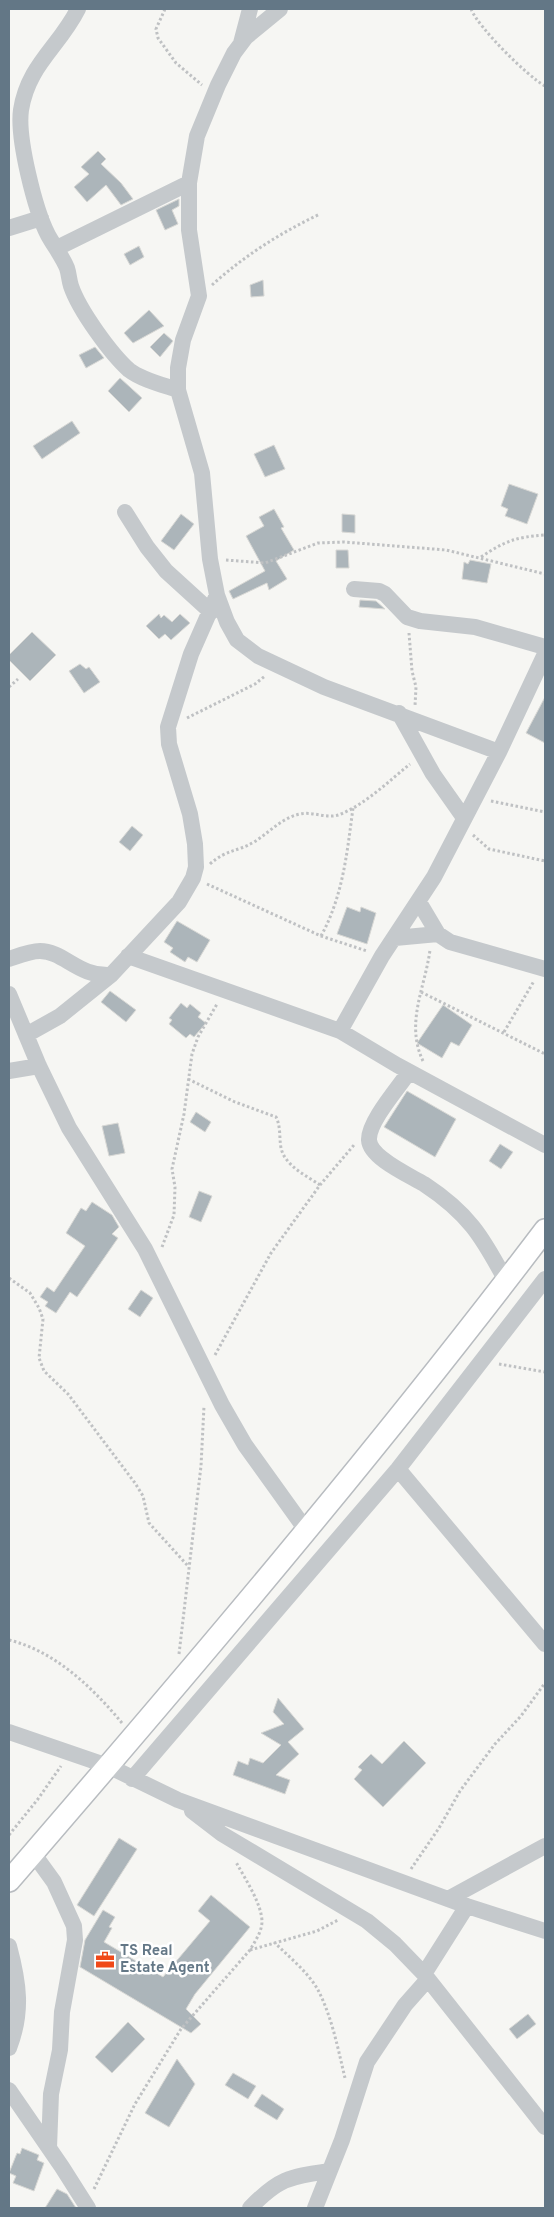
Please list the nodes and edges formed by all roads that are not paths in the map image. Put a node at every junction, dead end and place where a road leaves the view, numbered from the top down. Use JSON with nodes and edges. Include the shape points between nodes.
{"nodes":[{"id":1,"x":78,"y":9,"type":"edge"},
{"id":2,"x":250,"y":9,"type":"edge"},
{"id":3,"x":280,"y":9,"type":"edge"},
{"id":4,"x":242,"y":43,"type":"junction"},
{"id":5,"x":20,"y":130,"type":"junction"},
{"id":6,"x":9,"y":147,"type":"edge"},
{"id":7,"x":189,"y":183,"type":"junction"},
{"id":8,"x":40,"y":218,"type":"junction"},
{"id":9,"x":9,"y":228,"type":"edge"},
{"id":10,"x":57,"y":248,"type":"junction"},
{"id":11,"x":178,"y":390,"type":"junction"},
{"id":12,"x":125,"y":512,"type":"dead end"},
{"id":13,"x":354,"y":589,"type":"dead end"},
{"id":14,"x":217,"y":595,"type":"junction"},
{"id":15,"x":210,"y":612,"type":"junction"},
{"id":16,"x":545,"y":648,"type":"edge"},
{"id":17,"x":545,"y":654,"type":"edge"},
{"id":18,"x":407,"y":716,"type":"junction"},
{"id":19,"x":499,"y":752,"type":"junction"},
{"id":20,"x":464,"y":818,"type":"junction"},
{"id":21,"x":419,"y":902,"type":"junction"},
{"id":22,"x":435,"y":934,"type":"junction"},
{"id":23,"x":395,"y":938,"type":"junction"},
{"id":24,"x":128,"y":956,"type":"junction"},
{"id":25,"x":9,"y":959,"type":"edge"},
{"id":26,"x":544,"y":968,"type":"edge"},
{"id":27,"x":111,"y":975,"type":"junction"},
{"id":28,"x":9,"y":994,"type":"edge"},
{"id":29,"x":340,"y":1031,"type":"junction"},
{"id":30,"x":26,"y":1035,"type":"junction"},
{"id":31,"x":39,"y":1066,"type":"junction"},
{"id":32,"x":9,"y":1071,"type":"edge"},
{"id":33,"x":410,"y":1072,"type":"junction"},
{"id":34,"x":545,"y":1145,"type":"edge"},
{"id":35,"x":545,"y":1230,"type":"edge"},
{"id":36,"x":545,"y":1279,"type":"edge"},
{"id":37,"x":506,"y":1281,"type":"junction"},
{"id":38,"x":398,"y":1469,"type":"junction"},
{"id":39,"x":306,"y":1530,"type":"junction"},
{"id":40,"x":545,"y":1644,"type":"edge"},
{"id":41,"x":9,"y":1732,"type":"edge"},
{"id":42,"x":108,"y":1766,"type":"junction"},
{"id":43,"x":132,"y":1779,"type":"junction"},
{"id":44,"x":178,"y":1800,"type":"junction"},
{"id":45,"x":545,"y":1846,"type":"edge"},
{"id":46,"x":33,"y":1853,"type":"junction"},
{"id":47,"x":9,"y":1881,"type":"edge"},
{"id":48,"x":448,"y":1899,"type":"junction"},
{"id":49,"x":467,"y":1906,"type":"junction"},
{"id":50,"x":545,"y":1931,"type":"edge"},
{"id":51,"x":9,"y":1946,"type":"edge"},
{"id":52,"x":426,"y":1977,"type":"junction"},
{"id":53,"x":9,"y":2048,"type":"edge"},
{"id":54,"x":9,"y":2090,"type":"edge"},
{"id":55,"x":545,"y":2127,"type":"edge"},
{"id":56,"x":49,"y":2148,"type":"junction"},
{"id":57,"x":329,"y":2171,"type":"junction"},
{"id":58,"x":87,"y":2207,"type":"edge"},
{"id":59,"x":250,"y":2208,"type":"edge"},
{"id":60,"x":315,"y":2208,"type":"edge"}],
"edges":[{"from":1,"to":5,"type":"street","via":[[61,37],[36,67],[27,85]]},
{"from":2,"to":4,"type":"street"},
{"from":3,"to":4,"type":"street"},
{"from":4,"to":7,"type":"street","via":[[234,53],[197,136]]},
{"from":5,"to":6,"type":"street"},
{"from":5,"to":8,"type":"street"},
{"from":7,"to":10,"type":"street"},
{"from":7,"to":11,"type":"street","via":[[189,230],[199,296],[183,340]]},
{"from":8,"to":9,"type":"street"},
{"from":8,"to":10,"type":"street"},
{"from":10,"to":11,"type":"street","via":[[79,302],[116,357],[131,371]]},
{"from":11,"to":14,"type":"street","via":[[202,473],[210,559]]},
{"from":12,"to":15,"type":"street","via":[[166,570]]},
{"from":13,"to":16,"type":"street","via":[[379,590],[407,617],[483,628]]},
{"from":14,"to":15,"type":"street"},
{"from":14,"to":18,"type":"street","via":[[237,640],[258,656],[324,687]]},
{"from":15,"to":24,"type":"street","via":[[190,654],[168,727],[169,744],[190,814],[195,844],[194,878],[178,902]]},
{"from":17,"to":19,"type":"street"},
{"from":18,"to":19,"type":"street"},
{"from":18,"to":20,"type":"street","via":[[433,774]]},
{"from":19,"to":20,"type":"street"},
{"from":20,"to":21,"type":"street"},
{"from":21,"to":22,"type":"street"},
{"from":21,"to":23,"type":"street"},
{"from":22,"to":23,"type":"street"},
{"from":22,"to":26,"type":"street","via":[[457,944]]},
{"from":23,"to":29,"type":"street"},
{"from":24,"to":27,"type":"street"},
{"from":24,"to":29,"type":"street"},
{"from":25,"to":27,"type":"street","via":[[40,951],[50,953],[84,972]]},
{"from":27,"to":30,"type":"street","via":[[60,1016]]},
{"from":28,"to":30,"type":"street"},
{"from":29,"to":33,"type":"street"},
{"from":30,"to":31,"type":"street"},
{"from":31,"to":32,"type":"street"},
{"from":31,"to":39,"type":"street","via":[[69,1128],[154,1266],[245,1446]]},
{"from":33,"to":34,"type":"street"},
{"from":33,"to":37,"type":"street","via":[[373,1125],[369,1139],[372,1149],[383,1160],[464,1214]]},
{"from":35,"to":37,"type":"main road"},
{"from":36,"to":38,"type":"street"},
{"from":37,"to":39,"type":"main road"},
{"from":38,"to":40,"type":"street"},
{"from":38,"to":43,"type":"street"},
{"from":39,"to":42,"type":"main road"},
{"from":41,"to":42,"type":"street"},
{"from":42,"to":43,"type":"street"},
{"from":42,"to":46,"type":"main road"},
{"from":43,"to":44,"type":"street"},
{"from":44,"to":48,"type":"street"},
{"from":44,"to":52,"type":"street","via":[[222,1834],[352,1912],[395,1944]]},
{"from":45,"to":48,"type":"street"},
{"from":46,"to":47,"type":"main road"},
{"from":46,"to":56,"type":"street","via":[[54,1882],[74,1926],[60,2050],[51,2094]]},
{"from":48,"to":49,"type":"street"},
{"from":49,"to":50,"type":"street"},
{"from":49,"to":52,"type":"street"},
{"from":51,"to":53,"type":"street","via":[[14,1963],[18,2021]]},
{"from":52,"to":55,"type":"street"},
{"from":52,"to":57,"type":"street","via":[[367,2062]]},
{"from":54,"to":56,"type":"street"},
{"from":56,"to":58,"type":"street"},
{"from":57,"to":59,"type":"street","via":[[288,2178]]},
{"from":57,"to":60,"type":"street"}]}
